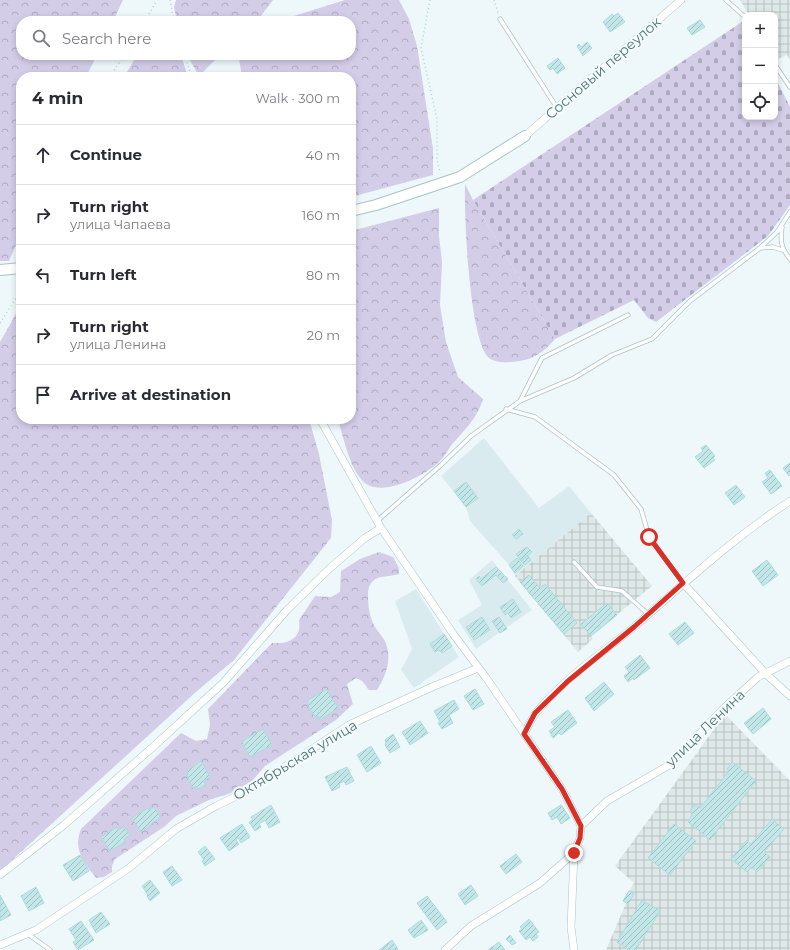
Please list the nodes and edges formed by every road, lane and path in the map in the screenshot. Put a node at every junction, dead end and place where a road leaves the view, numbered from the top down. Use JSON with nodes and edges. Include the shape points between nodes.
{"nodes":[{"id":1,"x":157,"y":0,"type":"edge"},
{"id":2,"x":170,"y":0,"type":"edge"},
{"id":3,"x":430,"y":0,"type":"edge"},
{"id":4,"x":494,"y":0,"type":"edge"},
{"id":5,"x":726,"y":0,"type":"edge"},
{"id":6,"x":677,"y":1,"type":"edge"},
{"id":7,"x":742,"y":14,"type":"edge"},
{"id":8,"x":148,"y":16,"type":"edge"},
{"id":9,"x":173,"y":16,"type":"edge"},
{"id":10,"x":500,"y":19,"type":"joint"},
{"id":11,"x":121,"y":60,"type":"edge"},
{"id":12,"x":186,"y":60,"type":"edge"},
{"id":13,"x":778,"y":69,"type":"edge"},
{"id":14,"x":113,"y":72,"type":"edge"},
{"id":15,"x":190,"y":72,"type":"edge"},
{"id":16,"x":790,"y":87,"type":"edge"},
{"id":17,"x":557,"y":108,"type":"junction"},
{"id":18,"x":525,"y":136,"type":"joint"},
{"id":19,"x":443,"y":182,"type":"junction"},
{"id":20,"x":356,"y":210,"type":"edge"},
{"id":21,"x":790,"y":212,"type":"edge"},
{"id":22,"x":782,"y":225,"type":"junction"},
{"id":23,"x":760,"y":248,"type":"junction"},
{"id":24,"x":782,"y":250,"type":"junction"},
{"id":25,"x":790,"y":258,"type":"edge"},
{"id":26,"x":16,"y":268,"type":"edge"},
{"id":27,"x":0,"y":270,"type":"edge"},
{"id":28,"x":16,"y":298,"type":"edge"},
{"id":29,"x":628,"y":315,"type":"dead end"},
{"id":30,"x":0,"y":323,"type":"edge"},
{"id":31,"x":520,"y":401,"type":"junction"},
{"id":32,"x":506,"y":409,"type":"junction"},
{"id":33,"x":323,"y":424,"type":"edge"},
{"id":34,"x":790,"y":501,"type":"edge"},
{"id":35,"x":377,"y":521,"type":"junction"},
{"id":36,"x":381,"y":528,"type":"junction"},
{"id":37,"x":574,"y":562,"type":"dead end"},
{"id":38,"x":683,"y":583,"type":"junction"},
{"id":39,"x":648,"y":614,"type":"junction"},
{"id":40,"x":790,"y":661,"type":"edge"},
{"id":41,"x":478,"y":668,"type":"junction"},
{"id":42,"x":766,"y":674,"type":"junction"},
{"id":43,"x":790,"y":696,"type":"edge"},
{"id":44,"x":524,"y":734,"type":"junction"},
{"id":45,"x":581,"y":826,"type":"junction"},
{"id":46,"x":574,"y":853,"type":"junction"},
{"id":47,"x":0,"y":875,"type":"edge"},
{"id":48,"x":28,"y":934,"type":"junction"},
{"id":49,"x":0,"y":945,"type":"edge"},
{"id":50,"x":50,"y":950,"type":"edge"},
{"id":51,"x":445,"y":950,"type":"edge"},
{"id":52,"x":574,"y":950,"type":"edge"}],
"edges":[{"from":1,"to":8,"type":"path"},
{"from":2,"to":9,"type":"path"},
{"from":3,"to":19,"type":"path","via":[[421,48],[437,119],[438,159]]},
{"from":4,"to":10,"type":"path"},
{"from":5,"to":7,"type":"lane"},
{"from":6,"to":17,"type":"street","name":"Сосновый переулок"},
{"from":10,"to":17,"type":"lane"},
{"from":11,"to":14,"type":"path"},
{"from":12,"to":15,"type":"path"},
{"from":13,"to":16,"type":"lane"},
{"from":17,"to":18,"type":"street","name":"Сосновый переулок"},
{"from":18,"to":19,"type":"street","via":[[460,177]]},
{"from":19,"to":20,"type":"street"},
{"from":21,"to":22,"type":"lane"},
{"from":22,"to":23,"type":"lane"},
{"from":22,"to":24,"type":"lane"},
{"from":23,"to":24,"type":"lane","via":[[773,247]]},
{"from":23,"to":31,"type":"lane","via":[[690,301],[652,339],[612,355],[574,378]]},
{"from":24,"to":25,"type":"lane"},
{"from":26,"to":27,"type":"street"},
{"from":28,"to":30,"type":"path"},
{"from":29,"to":31,"type":"lane","via":[[542,358]]},
{"from":31,"to":32,"type":"lane"},
{"from":32,"to":35,"type":"lane","via":[[471,436]]},
{"from":32,"to":38,"type":"lane","via":[[535,417],[614,475],[640,509],[649,537]]},
{"from":33,"to":35,"type":"street"},
{"from":34,"to":38,"type":"street","via":[[762,519]]},
{"from":35,"to":36,"type":"street"},
{"from":36,"to":41,"type":"street"},
{"from":36,"to":47,"type":"street","via":[[365,538],[329,569],[287,610],[223,683],[154,746],[64,825]]},
{"from":37,"to":39,"type":"lane","via":[[597,587],[622,591]]},
{"from":38,"to":39,"type":"street"},
{"from":38,"to":42,"type":"street"},
{"from":39,"to":44,"type":"street","via":[[568,681],[535,713]]},
{"from":40,"to":42,"type":"street","name":"улица Ленина"},
{"from":41,"to":44,"type":"street"},
{"from":41,"to":48,"type":"street","name":"Октябрьская улица","via":[[349,724],[249,790],[176,829],[129,868]]},
{"from":42,"to":43,"type":"street"},
{"from":42,"to":45,"type":"street","name":"улица Ленина","via":[[758,677],[724,708],[671,764],[607,801]]},
{"from":44,"to":45,"type":"street","via":[[562,789]]},
{"from":45,"to":46,"type":"street","via":[[580,838]]},
{"from":46,"to":51,"type":"street","via":[[540,883],[471,926]]},
{"from":46,"to":52,"type":"street","via":[[571,927]]},
{"from":48,"to":49,"type":"street","name":"Октябрьская улица"},
{"from":48,"to":50,"type":"lane"}]}
